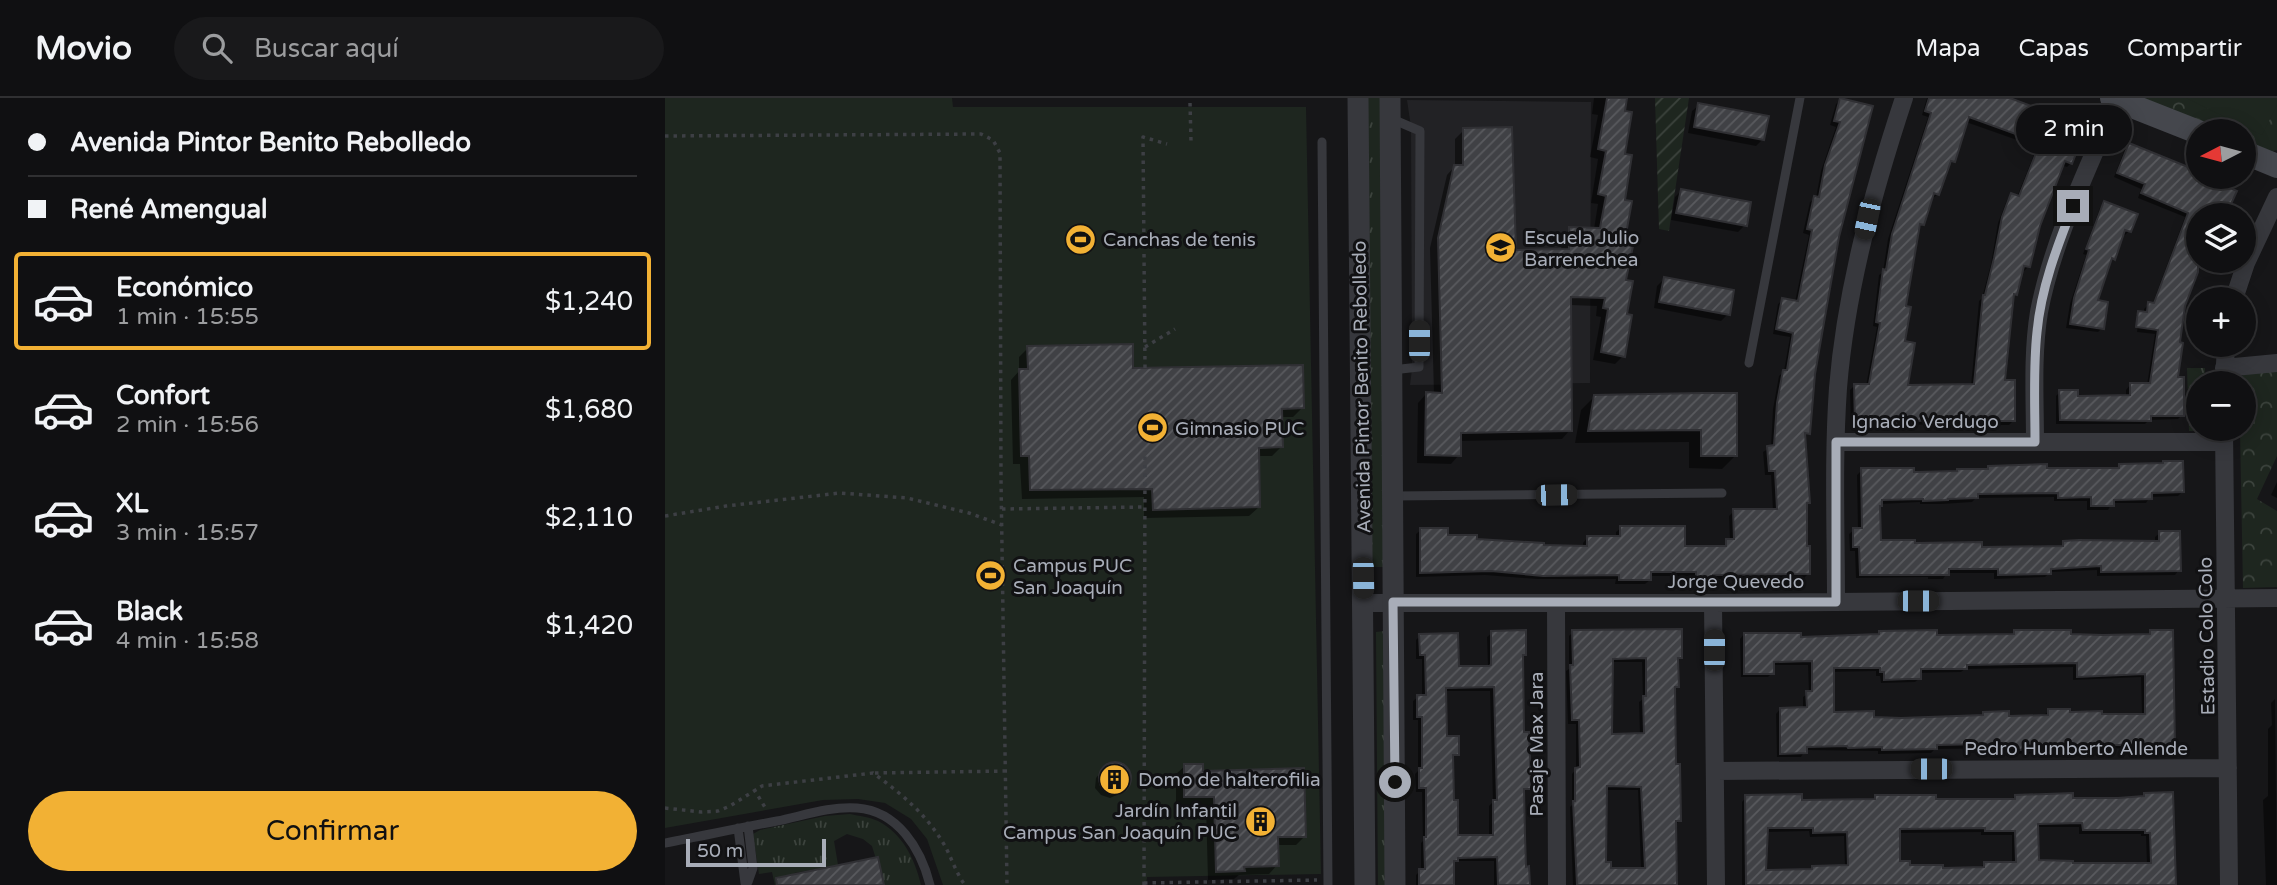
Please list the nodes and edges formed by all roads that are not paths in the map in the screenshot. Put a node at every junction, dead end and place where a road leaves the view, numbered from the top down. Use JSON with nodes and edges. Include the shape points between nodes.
{"nodes":[{"id":1,"x":1358,"y":98,"type":"edge"},
{"id":2,"x":1800,"y":98,"type":"edge"},
{"id":3,"x":1904,"y":98,"type":"edge"},
{"id":4,"x":2115,"y":99,"type":"edge"},
{"id":5,"x":1390,"y":108,"type":"edge"},
{"id":6,"x":2186,"y":127,"type":"edge"},
{"id":7,"x":1322,"y":142,"type":"dead end"},
{"id":8,"x":2256,"y":157,"type":"edge"},
{"id":9,"x":2277,"y":166,"type":"edge"},
{"id":10,"x":2277,"y":197,"type":"edge"},
{"id":11,"x":2238,"y":287,"type":"edge"},
{"id":12,"x":1749,"y":363,"type":"dead end"},
{"id":13,"x":2277,"y":363,"type":"edge"},
{"id":14,"x":1392,"y":370,"type":"junction"},
{"id":15,"x":2244,"y":371,"type":"edge"},
{"id":16,"x":2186,"y":436,"type":"edge"},
{"id":17,"x":2224,"y":441,"type":"edge"},
{"id":18,"x":1836,"y":442,"type":"junction"},
{"id":19,"x":2035,"y":442,"type":"junction"},
{"id":20,"x":1722,"y":493,"type":"dead end"},
{"id":21,"x":1393,"y":496,"type":"junction"},
{"id":22,"x":2277,"y":598,"type":"edge"},
{"id":23,"x":2227,"y":599,"type":"junction"},
{"id":24,"x":1393,"y":602,"type":"junction"},
{"id":25,"x":1836,"y":602,"type":"junction"},
{"id":26,"x":1363,"y":603,"type":"junction"},
{"id":27,"x":1556,"y":603,"type":"junction"},
{"id":28,"x":1713,"y":603,"type":"junction"},
{"id":29,"x":2228,"y":768,"type":"junction"},
{"id":30,"x":1715,"y":771,"type":"junction"},
{"id":31,"x":743,"y":827,"type":"junction"},
{"id":32,"x":665,"y":843,"type":"edge"},
{"id":33,"x":747,"y":882,"type":"dead end"},
{"id":34,"x":1324,"y":882,"type":"edge"},
{"id":35,"x":930,"y":885,"type":"edge"},
{"id":36,"x":1365,"y":885,"type":"edge"},
{"id":37,"x":1395,"y":885,"type":"edge"},
{"id":38,"x":1557,"y":885,"type":"edge"},
{"id":39,"x":1716,"y":885,"type":"edge"},
{"id":40,"x":2228,"y":885,"type":"edge"}],
"edges":[{"from":1,"to":26,"type":"street","name":"Avenida Pintor Benito Rebolledo"},
{"from":2,"to":12,"type":"lane"},
{"from":3,"to":18,"type":"street","via":[[1860,253],[1838,385]]},
{"from":4,"to":6,"type":"main road"},
{"from":4,"to":19,"type":"street","via":[[2046,285],[2036,333]]},
{"from":5,"to":14,"type":"street","name":"Avenida Pintor Benito Rebolledo"},
{"from":5,"to":14,"type":"lane","via":[[1420,131],[1419,367]]},
{"from":7,"to":34,"type":"lane"},
{"from":8,"to":9,"type":"main road"},
{"from":10,"to":11,"type":"street"},
{"from":13,"to":15,"type":"street"},
{"from":14,"to":21,"type":"street","name":"Avenida Pintor Benito Rebolledo"},
{"from":16,"to":19,"type":"street","name":"Ignacio Verdugo"},
{"from":17,"to":23,"type":"street","name":"Estadio Colo Colo"},
{"from":18,"to":19,"type":"street","name":"Ignacio Verdugo"},
{"from":18,"to":25,"type":"street"},
{"from":20,"to":21,"type":"lane"},
{"from":21,"to":24,"type":"street","name":"Avenida Pintor Benito Rebolledo"},
{"from":22,"to":23,"type":"street","name":"Jorge Quevedo"},
{"from":23,"to":25,"type":"street","name":"Jorge Quevedo"},
{"from":23,"to":29,"type":"street","name":"Estadio Colo Colo"},
{"from":24,"to":26,"type":"street","name":"Jorge Quevedo"},
{"from":24,"to":27,"type":"street","name":"Jorge Quevedo"},
{"from":24,"to":37,"type":"street","name":"Avenida Pintor Benito Rebolledo"},
{"from":25,"to":28,"type":"street","name":"Jorge Quevedo"},
{"from":26,"to":36,"type":"street","name":"Avenida Pintor Benito Rebolledo"},
{"from":27,"to":28,"type":"street","name":"Jorge Quevedo"},
{"from":27,"to":38,"type":"street","name":"Pasaje Max Jara"},
{"from":28,"to":30,"type":"street"},
{"from":29,"to":30,"type":"street","name":"Pedro Humberto Allende"},
{"from":29,"to":40,"type":"street","name":"Estadio Colo Colo"},
{"from":30,"to":39,"type":"street"},
{"from":31,"to":32,"type":"lane"},
{"from":31,"to":33,"type":"lane"},
{"from":31,"to":35,"type":"lane","via":[[836,809],[873,811],[908,836]]}]}
